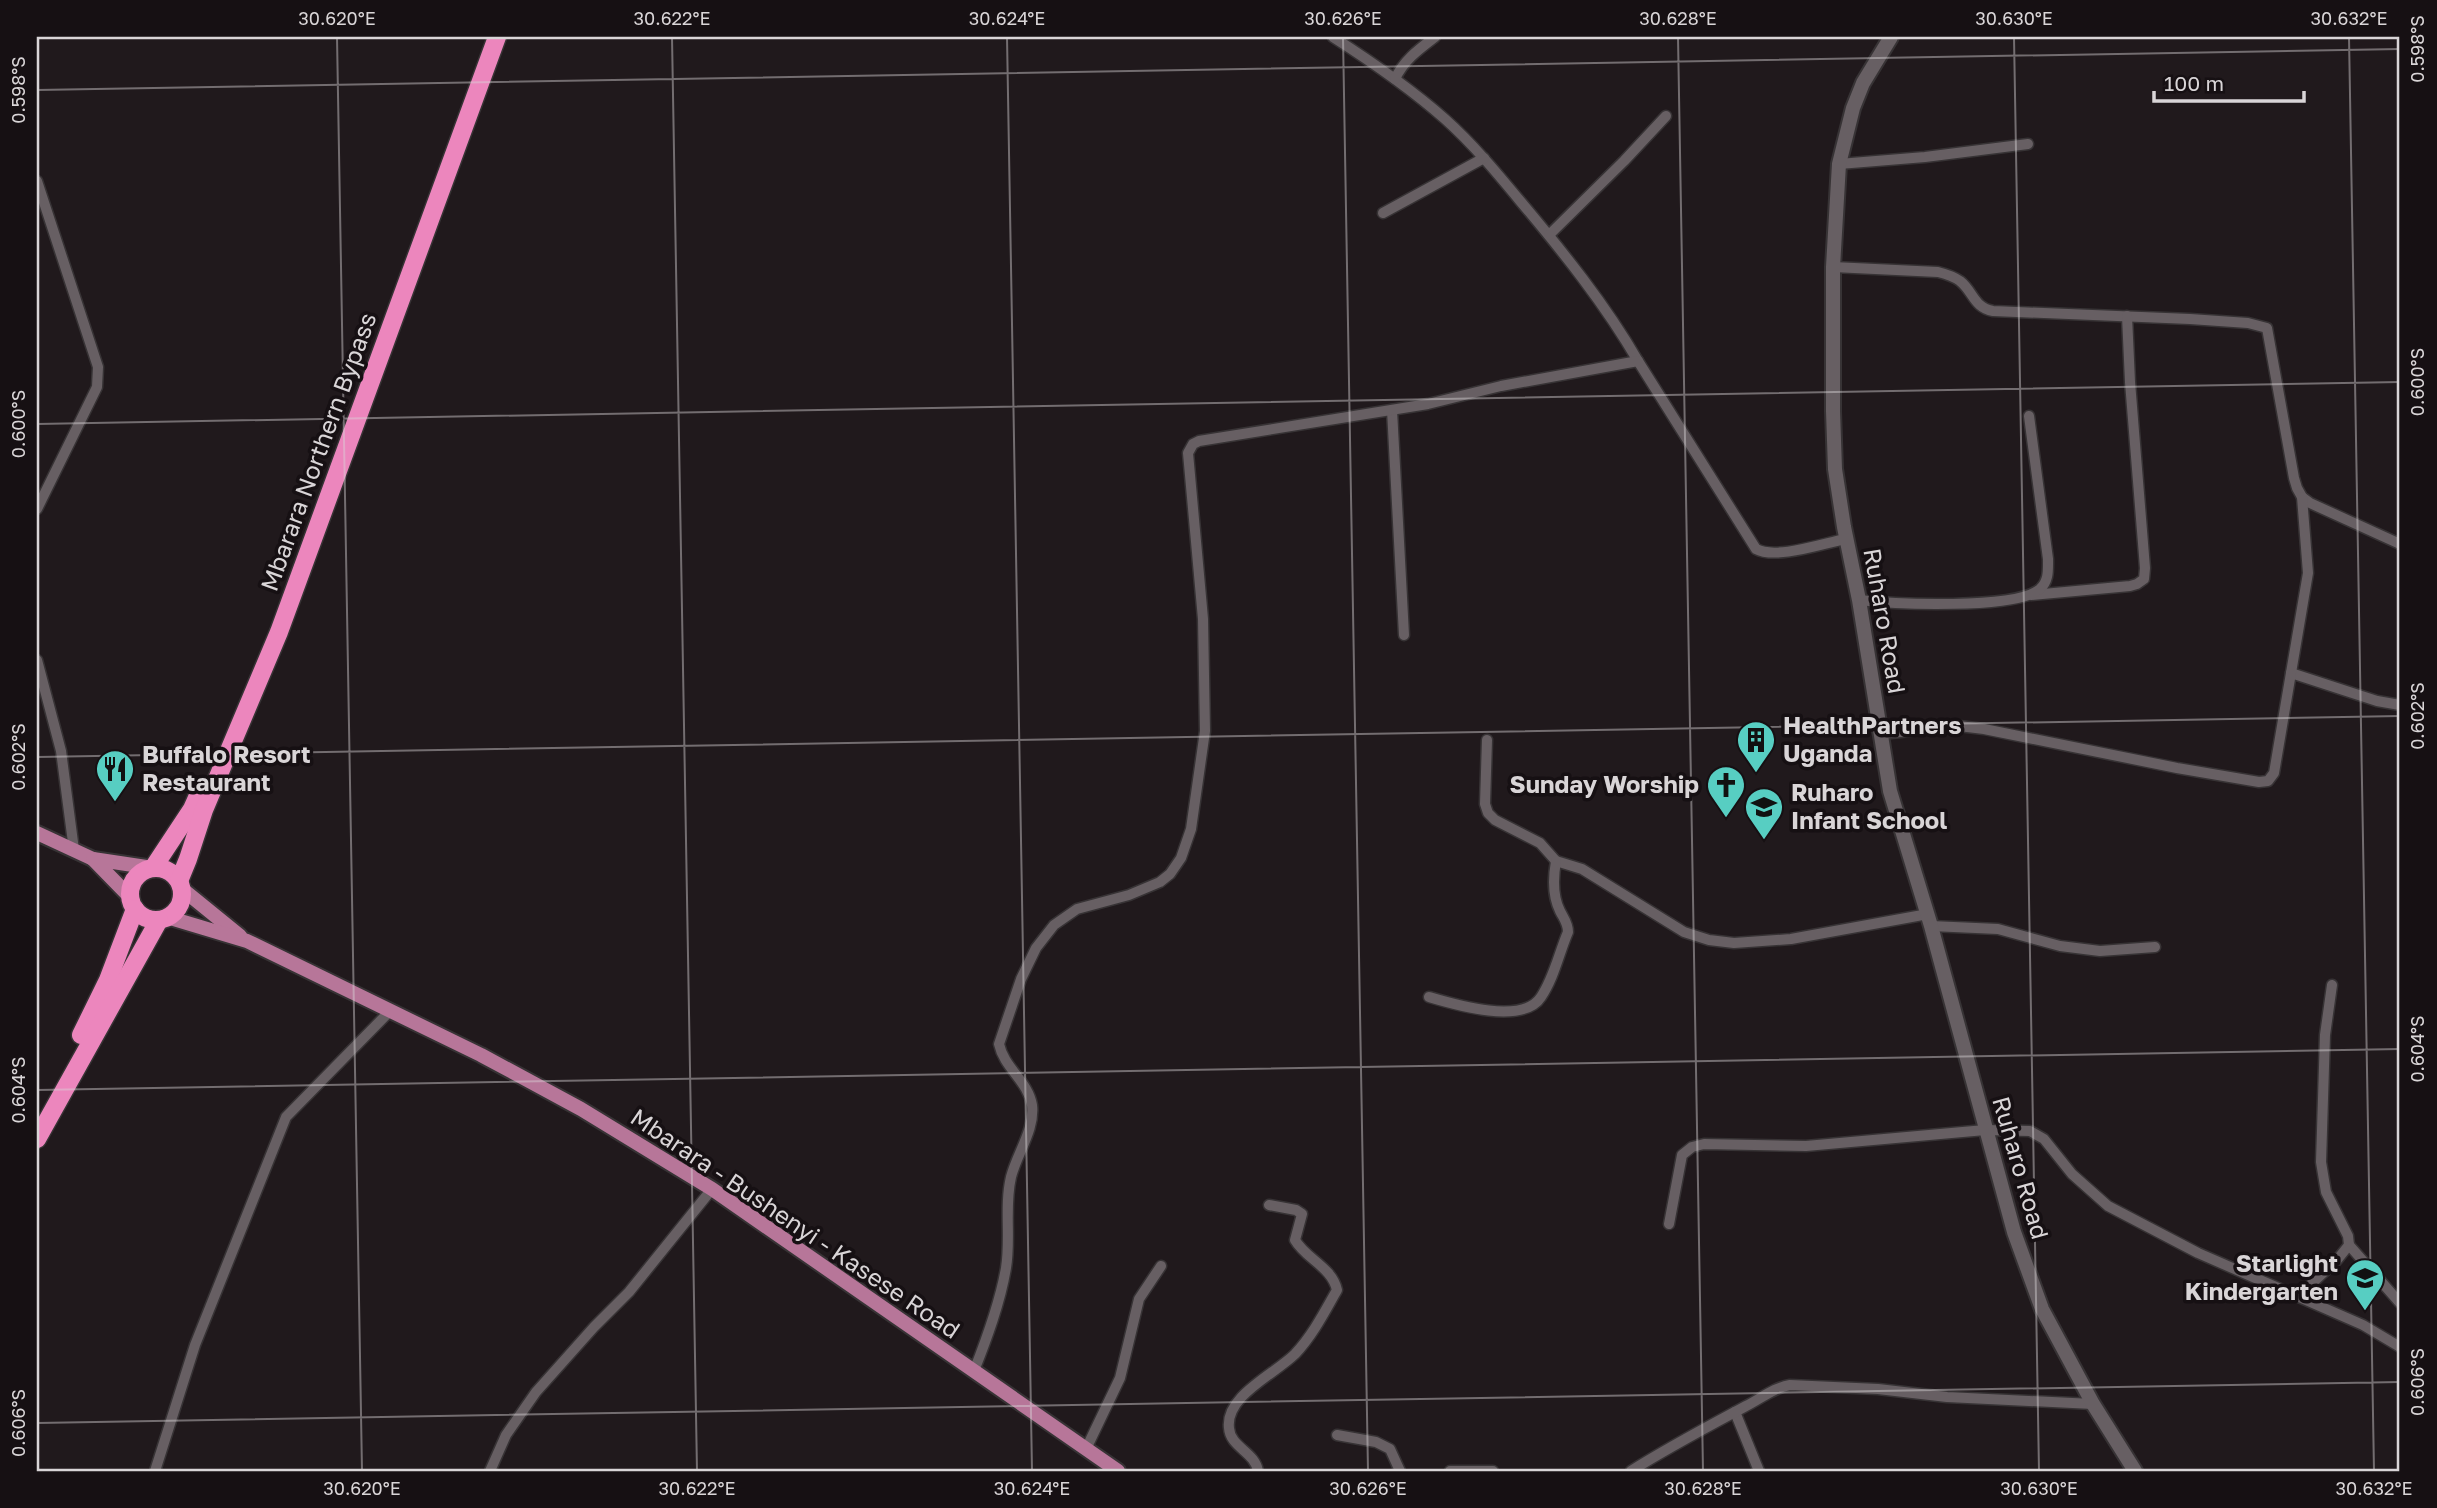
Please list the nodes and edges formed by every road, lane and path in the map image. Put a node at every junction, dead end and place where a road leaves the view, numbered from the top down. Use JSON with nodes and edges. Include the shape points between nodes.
{"nodes":[{"id":1,"x":488,"y":37,"type":"edge"},
{"id":2,"x":497,"y":37,"type":"edge"},
{"id":3,"x":1333,"y":37,"type":"edge"},
{"id":4,"x":1435,"y":37,"type":"edge"},
{"id":5,"x":1891,"y":37,"type":"edge"},
{"id":6,"x":1395,"y":79,"type":"junction"},
{"id":7,"x":1666,"y":116,"type":"dead end"},
{"id":8,"x":2028,"y":144,"type":"dead end"},
{"id":9,"x":1484,"y":158,"type":"junction"},
{"id":10,"x":1839,"y":164,"type":"junction"},
{"id":11,"x":37,"y":181,"type":"edge"},
{"id":12,"x":1383,"y":213,"type":"dead end"},
{"id":13,"x":1549,"y":235,"type":"junction"},
{"id":14,"x":1833,"y":267,"type":"junction"},
{"id":15,"x":2127,"y":316,"type":"junction"},
{"id":16,"x":1638,"y":361,"type":"junction"},
{"id":17,"x":1392,"y":410,"type":"junction"},
{"id":18,"x":2029,"y":416,"type":"dead end"},
{"id":19,"x":2302,"y":497,"type":"junction"},
{"id":20,"x":37,"y":509,"type":"edge"},
{"id":21,"x":1846,"y":539,"type":"junction"},
{"id":22,"x":2400,"y":544,"type":"edge"},
{"id":23,"x":2031,"y":595,"type":"junction"},
{"id":24,"x":1859,"y":600,"type":"junction"},
{"id":25,"x":1404,"y":635,"type":"dead end"},
{"id":26,"x":37,"y":660,"type":"edge"},
{"id":27,"x":2291,"y":673,"type":"junction"},
{"id":28,"x":2400,"y":705,"type":"edge"},
{"id":29,"x":1881,"y":734,"type":"junction"},
{"id":30,"x":1487,"y":740,"type":"dead end"},
{"id":31,"x":37,"y":833,"type":"edge"},
{"id":32,"x":74,"y":850,"type":"junction"},
{"id":33,"x":93,"y":859,"type":"junction"},
{"id":34,"x":1556,"y":861,"type":"junction"},
{"id":35,"x":153,"y":868,"type":"junction"},
{"id":36,"x":180,"y":884,"type":"junction"},
{"id":37,"x":132,"y":903,"type":"junction"},
{"id":38,"x":163,"y":918,"type":"junction"},
{"id":39,"x":1929,"y":920,"type":"junction"},
{"id":40,"x":247,"y":942,"type":"junction"},
{"id":41,"x":2155,"y":947,"type":"dead end"},
{"id":42,"x":2332,"y":985,"type":"dead end"},
{"id":43,"x":1429,"y":998,"type":"dead end"},
{"id":44,"x":391,"y":1010,"type":"junction"},
{"id":45,"x":37,"y":1115,"type":"edge"},
{"id":46,"x":1984,"y":1130,"type":"junction"},
{"id":47,"x":37,"y":1139,"type":"edge"},
{"id":48,"x":712,"y":1189,"type":"junction"},
{"id":49,"x":1269,"y":1205,"type":"dead end"},
{"id":50,"x":1669,"y":1224,"type":"dead end"},
{"id":51,"x":2349,"y":1245,"type":"junction"},
{"id":52,"x":1161,"y":1266,"type":"dead end"},
{"id":53,"x":2298,"y":1296,"type":"junction"},
{"id":54,"x":2400,"y":1303,"type":"edge"},
{"id":55,"x":2400,"y":1347,"type":"edge"},
{"id":56,"x":974,"y":1371,"type":"junction"},
{"id":57,"x":2093,"y":1405,"type":"junction"},
{"id":58,"x":1735,"y":1412,"type":"junction"},
{"id":59,"x":1337,"y":1434,"type":"dead end"},
{"id":60,"x":1086,"y":1449,"type":"junction"},
{"id":61,"x":155,"y":1471,"type":"edge"},
{"id":62,"x":490,"y":1471,"type":"edge"},
{"id":63,"x":1118,"y":1471,"type":"edge"},
{"id":64,"x":1258,"y":1471,"type":"edge"},
{"id":65,"x":1400,"y":1471,"type":"edge"},
{"id":66,"x":1450,"y":1471,"type":"edge"},
{"id":67,"x":1493,"y":1471,"type":"edge"},
{"id":68,"x":1632,"y":1471,"type":"edge"},
{"id":69,"x":1759,"y":1471,"type":"edge"},
{"id":70,"x":2135,"y":1471,"type":"edge"}],
"edges":[{"from":1,"to":35,"type":"highway","via":[[257,661],[192,809]]},
{"from":2,"to":36,"type":"highway","name":"Mbarara Northern Bypass","via":[[279,632],[204,810]]},
{"from":3,"to":6,"type":"street"},
{"from":4,"to":6,"type":"street","via":[[1410,56]]},
{"from":5,"to":10,"type":"street","name":"Ruharo Road","via":[[1863,83]]},
{"from":6,"to":9,"type":"street"},
{"from":7,"to":13,"type":"street"},
{"from":8,"to":10,"type":"street"},
{"from":9,"to":12,"type":"street"},
{"from":9,"to":13,"type":"street"},
{"from":10,"to":14,"type":"street","name":"Ruharo Road"},
{"from":11,"to":20,"type":"street","via":[[97,367],[96,387]]},
{"from":13,"to":16,"type":"street"},
{"from":14,"to":15,"type":"street","via":[[1949,275],[1985,310]]},
{"from":14,"to":21,"type":"street","name":"Ruharo Road","via":[[1835,469]]},
{"from":15,"to":19,"type":"street","via":[[2267,328],[2294,478]]},
{"from":15,"to":23,"type":"street","via":[[2144,579],[2130,586]]},
{"from":16,"to":17,"type":"street"},
{"from":16,"to":21,"type":"street","via":[[1756,549],[1789,551]]},
{"from":17,"to":25,"type":"street"},
{"from":17,"to":56,"type":"street","via":[[1199,441],[1190,449],[1203,619],[1205,731],[1191,829],[1170,874],[1129,895],[1077,909],[1054,925],[1021,979],[999,1044],[1030,1093],[1032,1121],[1011,1177],[1007,1267]]},
{"from":18,"to":23,"type":"street","via":[[2048,559],[2047,579]]},
{"from":19,"to":22,"type":"street"},
{"from":19,"to":27,"type":"street","via":[[2308,573]]},
{"from":21,"to":24,"type":"street","name":"Ruharo Road"},
{"from":23,"to":24,"type":"street","via":[[1951,603]]},
{"from":24,"to":29,"type":"street","name":"Ruharo Road"},
{"from":26,"to":32,"type":"street","via":[[61,751]]},
{"from":27,"to":28,"type":"street"},
{"from":27,"to":29,"type":"street","via":[[2274,773],[2264,782],[1959,726]]},
{"from":29,"to":39,"type":"street","name":"Ruharo Road","via":[[1890,791]]},
{"from":30,"to":34,"type":"street","via":[[1488,813],[1540,843]]},
{"from":31,"to":32,"type":"main road"},
{"from":32,"to":33,"type":"main road"},
{"from":33,"to":35,"type":"main road"},
{"from":33,"to":37,"type":"main road"},
{"from":34,"to":39,"type":"street","via":[[1582,869],[1684,932],[1709,940],[1791,939]]},
{"from":34,"to":43,"type":"street","via":[[1554,890],[1568,932],[1540,1000],[1528,1010],[1498,1011]]},
{"from":35,"to":36,"type":"highway","via":[[168,871]]},
{"from":35,"to":37,"type":"highway","via":[[138,875],[130,889]]},
{"from":36,"to":38,"type":"highway","name":"Mbarara Northern Bypass","via":[[180,905]]},
{"from":36,"to":40,"type":"main road","name":"Mbarara - Bushenyi - Kasese Road"},
{"from":37,"to":38,"type":"highway","via":[[143,916]]},
{"from":37,"to":45,"type":"highway","via":[[108,980]]},
{"from":38,"to":40,"type":"main road","name":"Mbarara - Bushenyi - Kasese Road"},
{"from":38,"to":47,"type":"highway","name":"Mbarara Northern Bypass"},
{"from":39,"to":41,"type":"street","via":[[2100,951]]},
{"from":39,"to":46,"type":"street","name":"Ruharo Road"},
{"from":40,"to":44,"type":"main road","name":"Mbarara - Bushenyi - Kasese Road"},
{"from":42,"to":51,"type":"street","via":[[2321,1162],[2326,1192]]},
{"from":44,"to":48,"type":"main road","name":"Mbarara - Bushenyi - Kasese Road","via":[[581,1109]]},
{"from":44,"to":61,"type":"street","via":[[307,1095],[279,1131],[195,1345]]},
{"from":46,"to":50,"type":"street","via":[[1806,1146],[1721,1143],[1692,1147],[1682,1155]]},
{"from":46,"to":53,"type":"street","via":[[2038,1134],[2108,1206],[2198,1253]]},
{"from":46,"to":57,"type":"street","name":"Ruharo Road","via":[[2032,1287]]},
{"from":48,"to":56,"type":"main road","name":"Mbarara - Bushenyi - Kasese Road"},
{"from":48,"to":62,"type":"street","via":[[629,1292],[536,1392],[506,1435]]},
{"from":49,"to":64,"type":"street","via":[[1302,1214],[1295,1240],[1332,1277],[1337,1290],[1295,1353],[1231,1410],[1229,1432]]},
{"from":51,"to":53,"type":"street"},
{"from":51,"to":54,"type":"street"},
{"from":52,"to":60,"type":"street","via":[[1139,1299],[1120,1378]]},
{"from":53,"to":55,"type":"street"},
{"from":56,"to":60,"type":"main road","name":"Mbarara - Bushenyi - Kasese Road"},
{"from":57,"to":58,"type":"street","via":[[1790,1385],[1777,1387]]},
{"from":57,"to":70,"type":"street","name":"Ruharo Road"},
{"from":58,"to":68,"type":"street"},
{"from":58,"to":69,"type":"street"},
{"from":59,"to":65,"type":"street","via":[[1390,1449]]},
{"from":60,"to":63,"type":"main road","name":"Mbarara - Bushenyi - Kasese Road"},
{"from":66,"to":67,"type":"street"}]}
